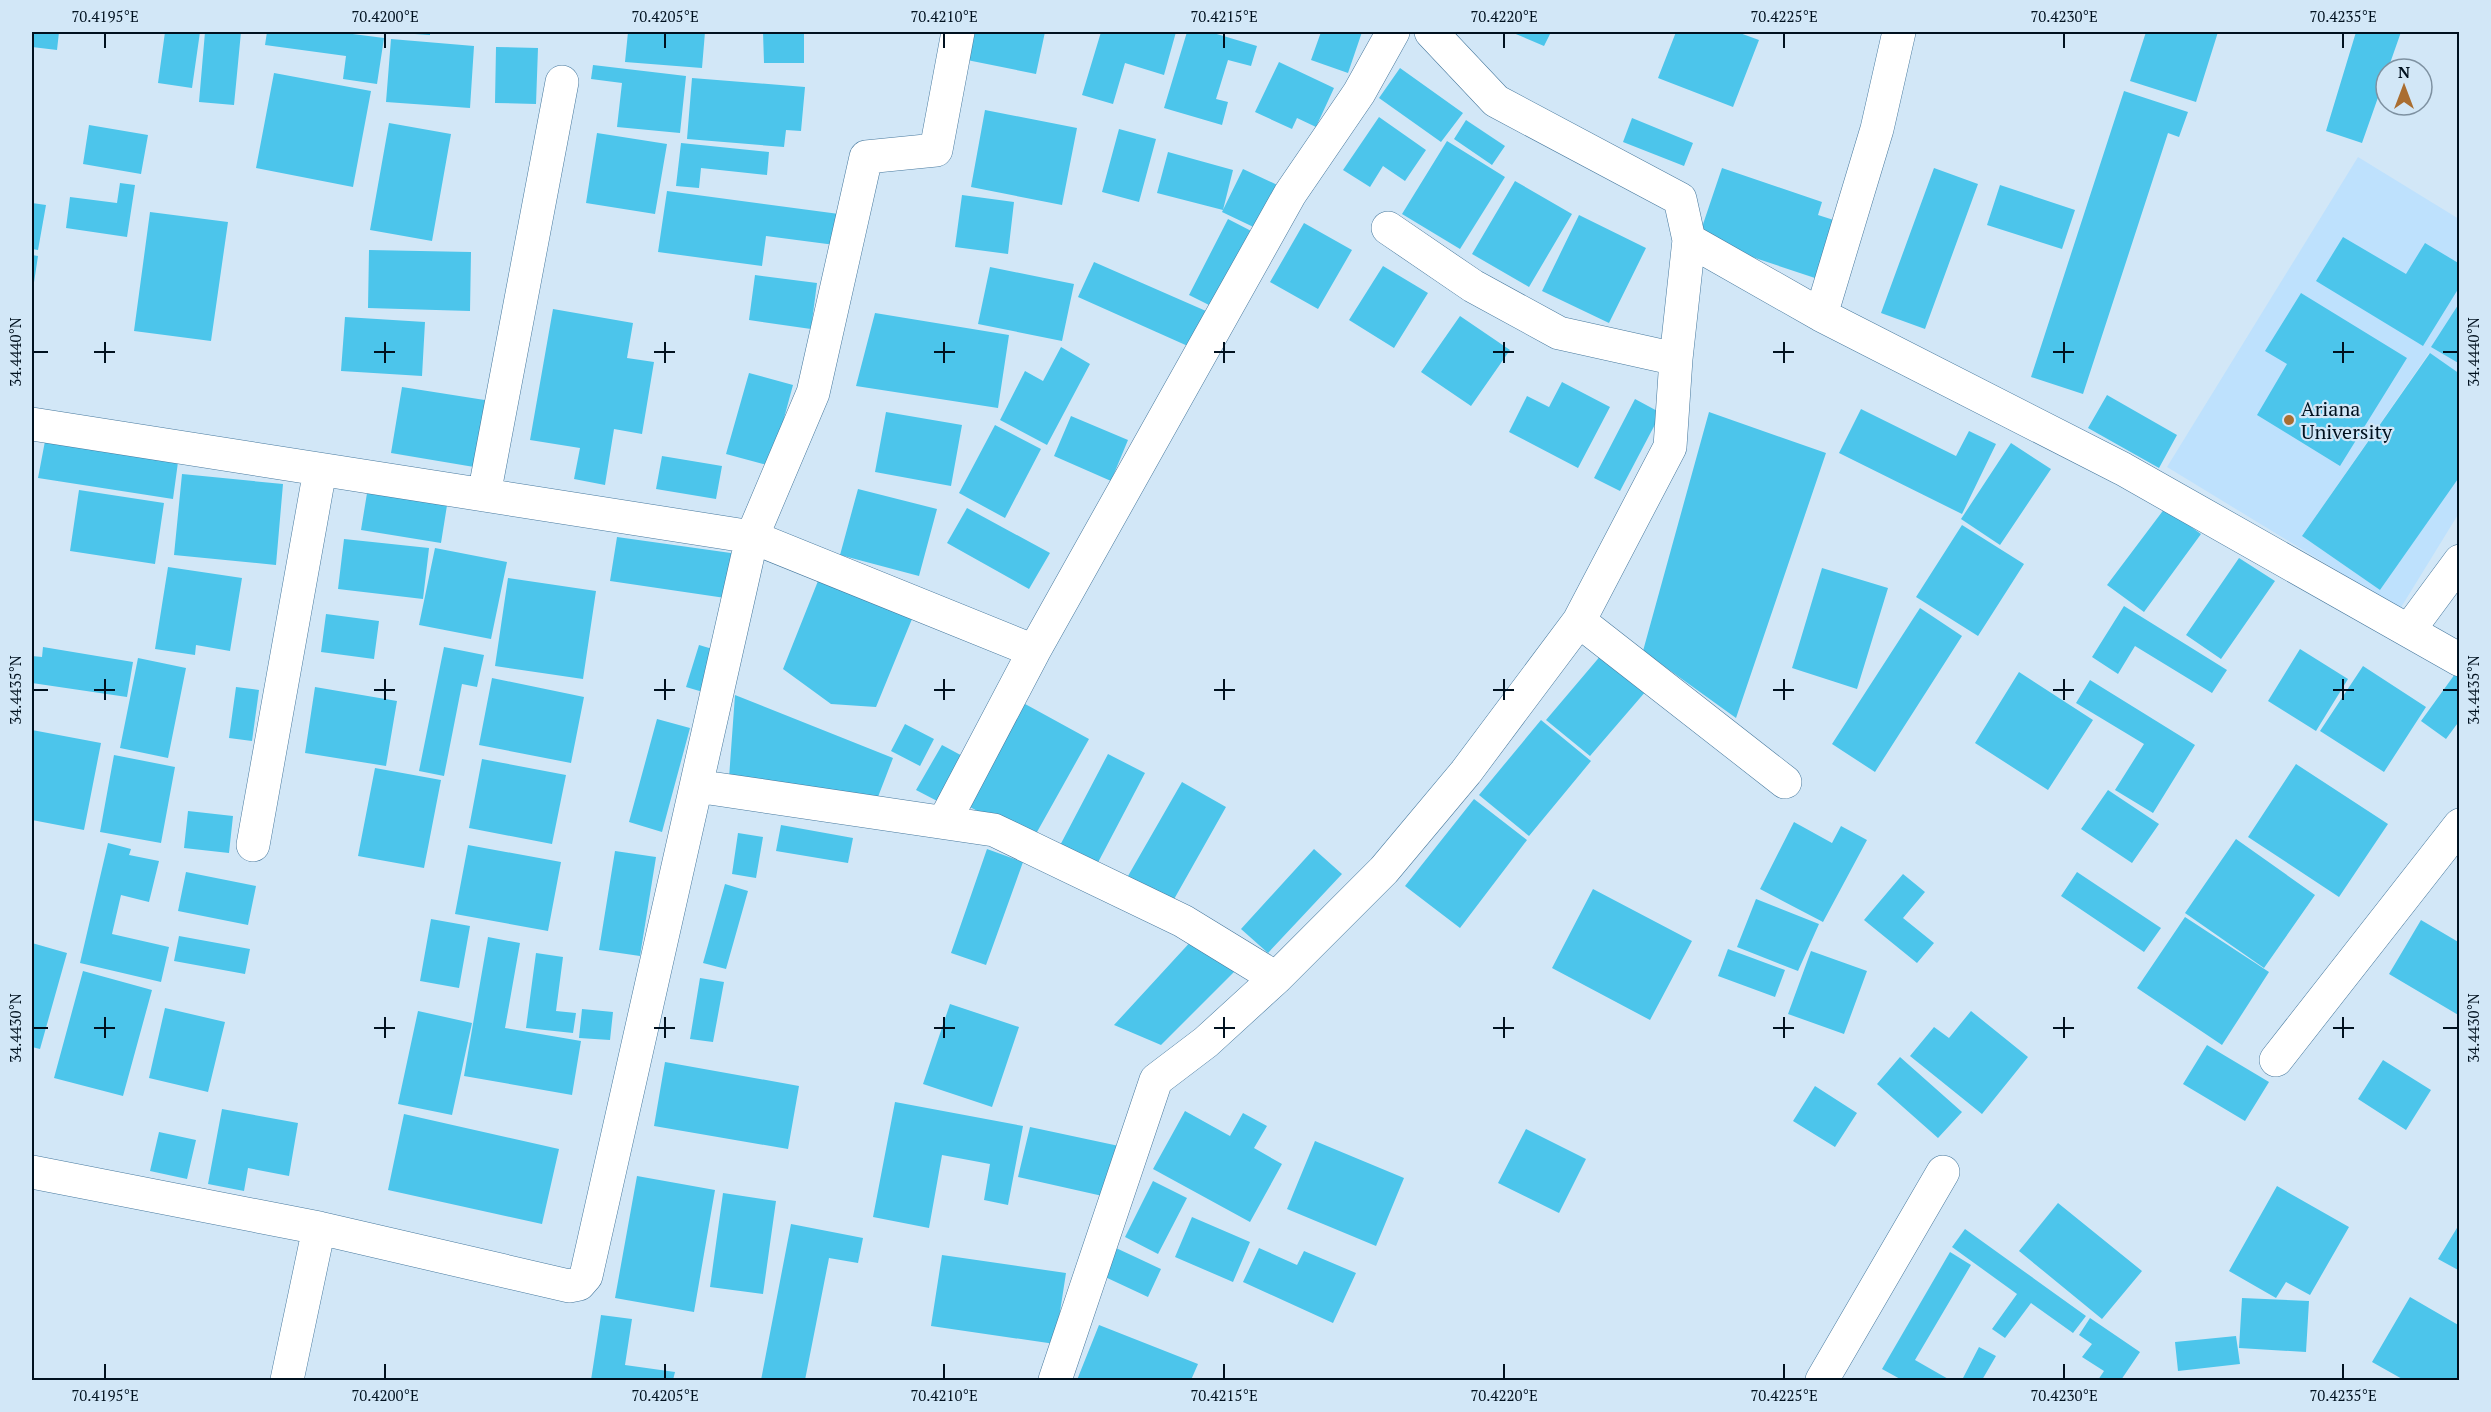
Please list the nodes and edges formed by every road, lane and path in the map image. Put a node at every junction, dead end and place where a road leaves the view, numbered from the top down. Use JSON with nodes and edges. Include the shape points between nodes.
{"nodes":[{"id":1,"x":958,"y":32,"type":"edge"},
{"id":2,"x":1393,"y":32,"type":"edge"},
{"id":3,"x":1431,"y":32,"type":"edge"},
{"id":4,"x":1899,"y":32,"type":"edge"},
{"id":5,"x":562,"y":82,"type":"dead end"},
{"id":6,"x":1388,"y":228,"type":"dead end"},
{"id":7,"x":1689,"y":240,"type":"junction"},
{"id":8,"x":1821,"y":315,"type":"junction"},
{"id":9,"x":1676,"y":359,"type":"junction"},
{"id":10,"x":32,"y":424,"type":"edge"},
{"id":11,"x":320,"y":470,"type":"junction"},
{"id":12,"x":484,"y":495,"type":"junction"},
{"id":13,"x":752,"y":537,"type":"junction"},
{"id":14,"x":2460,"y":561,"type":"edge"},
{"id":15,"x":1579,"y":621,"type":"junction"},
{"id":16,"x":2409,"y":630,"type":"junction"},
{"id":17,"x":1034,"y":651,"type":"junction"},
{"id":18,"x":2460,"y":660,"type":"edge"},
{"id":19,"x":1785,"y":782,"type":"dead end"},
{"id":20,"x":696,"y":786,"type":"junction"},
{"id":21,"x":944,"y":822,"type":"junction"},
{"id":22,"x":2460,"y":825,"type":"edge"},
{"id":23,"x":253,"y":844,"type":"dead end"},
{"id":24,"x":1276,"y":978,"type":"junction"},
{"id":25,"x":2276,"y":1060,"type":"dead end"},
{"id":26,"x":32,"y":1172,"type":"edge"},
{"id":27,"x":1943,"y":1172,"type":"dead end"},
{"id":28,"x":319,"y":1228,"type":"junction"},
{"id":29,"x":287,"y":1380,"type":"edge"},
{"id":30,"x":1055,"y":1380,"type":"edge"},
{"id":31,"x":1822,"y":1380,"type":"edge"}],
"edges":[{"from":1,"to":13,"type":"street","via":[[936,150],[866,157],[813,393]]},
{"from":2,"to":17,"type":"street","via":[[1359,93],[1290,194]]},
{"from":3,"to":7,"type":"street","via":[[1496,101],[1680,199]]},
{"from":4,"to":8,"type":"street","via":[[1877,129]]},
{"from":5,"to":12,"type":"street"},
{"from":6,"to":9,"type":"street","via":[[1473,286],[1559,333]]},
{"from":7,"to":8,"type":"street"},
{"from":7,"to":9,"type":"street"},
{"from":8,"to":16,"type":"street","via":[[2123,469]]},
{"from":9,"to":15,"type":"street","via":[[1670,447]]},
{"from":10,"to":11,"type":"street"},
{"from":11,"to":12,"type":"street"},
{"from":11,"to":23,"type":"street"},
{"from":12,"to":13,"type":"street"},
{"from":13,"to":17,"type":"street"},
{"from":13,"to":20,"type":"street"},
{"from":14,"to":16,"type":"street"},
{"from":15,"to":19,"type":"street"},
{"from":15,"to":24,"type":"street","via":[[1466,772],[1384,870]]},
{"from":16,"to":18,"type":"street"},
{"from":17,"to":21,"type":"street"},
{"from":20,"to":21,"type":"street"},
{"from":20,"to":28,"type":"street","via":[[586,1275],[579,1284],[569,1286]]},
{"from":21,"to":24,"type":"street","via":[[994,830],[1183,921]]},
{"from":22,"to":25,"type":"street"},
{"from":24,"to":30,"type":"street","via":[[1206,1042],[1156,1080]]},
{"from":26,"to":28,"type":"street"},
{"from":27,"to":31,"type":"street"},
{"from":28,"to":29,"type":"street"}]}
